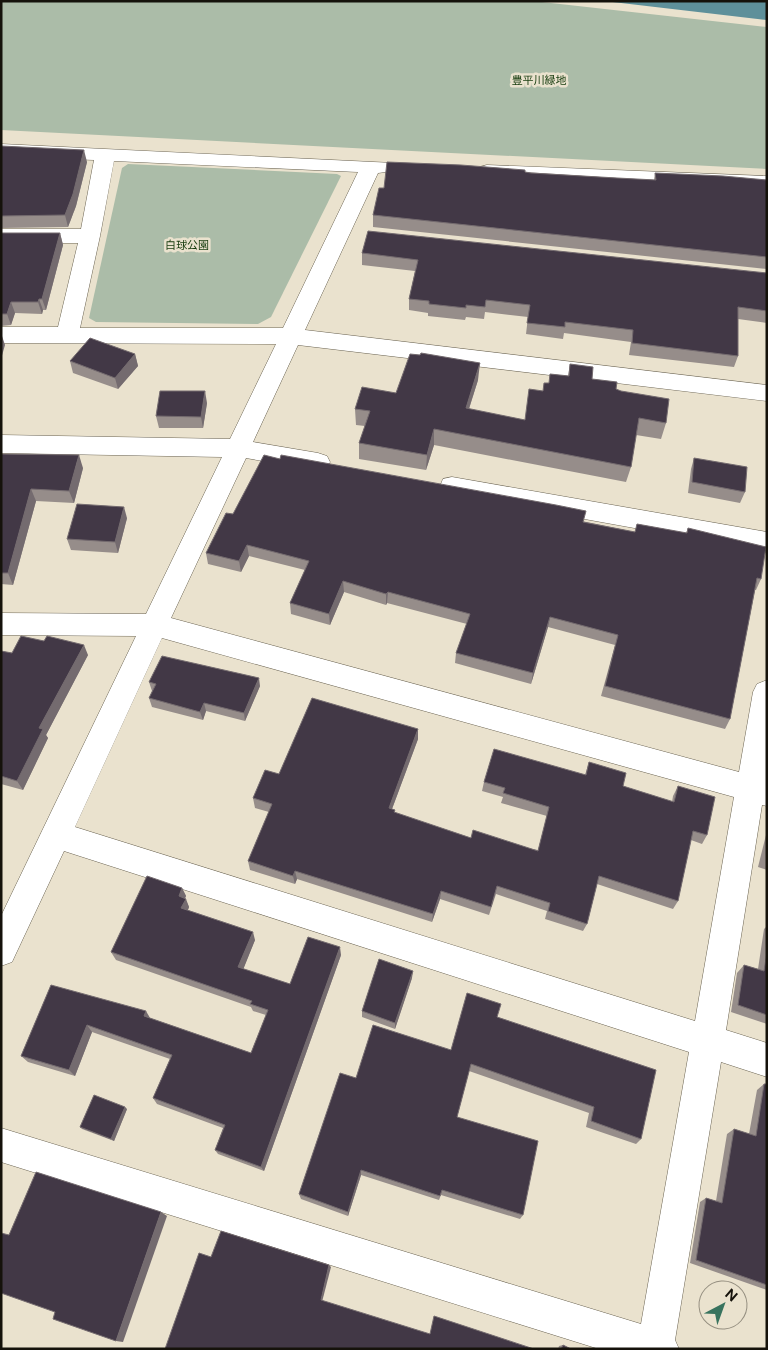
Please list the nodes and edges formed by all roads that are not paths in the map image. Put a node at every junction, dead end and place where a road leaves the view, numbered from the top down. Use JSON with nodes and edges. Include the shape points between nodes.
{"nodes":[{"id":1,"x":1,"y":150,"type":"edge"},
{"id":2,"x":104,"y":155,"type":"junction"},
{"id":3,"x":371,"y":166,"type":"junction"},
{"id":4,"x":410,"y":168,"type":"edge"},
{"id":5,"x":470,"y":170,"type":"edge"},
{"id":6,"x":767,"y":182,"type":"edge"},
{"id":7,"x":1,"y":236,"type":"edge"},
{"id":8,"x":90,"y":236,"type":"junction"},
{"id":9,"x":1,"y":335,"type":"edge"},
{"id":10,"x":67,"y":336,"type":"junction"},
{"id":11,"x":291,"y":336,"type":"junction"},
{"id":12,"x":767,"y":393,"type":"edge"},
{"id":13,"x":1,"y":444,"type":"edge"},
{"id":14,"x":239,"y":448,"type":"junction"},
{"id":15,"x":337,"y":465,"type":"edge"},
{"id":16,"x":434,"y":483,"type":"edge"},
{"id":17,"x":767,"y":542,"type":"edge"},
{"id":18,"x":1,"y":624,"type":"edge"},
{"id":19,"x":155,"y":625,"type":"junction"},
{"id":20,"x":767,"y":692,"type":"edge"},
{"id":21,"x":759,"y":791,"type":"edge"},
{"id":22,"x":57,"y":835,"type":"junction"},
{"id":23,"x":1,"y":951,"type":"edge"},
{"id":24,"x":707,"y":1041,"type":"junction"},
{"id":25,"x":767,"y":1060,"type":"edge"},
{"id":26,"x":1,"y":1145,"type":"edge"},
{"id":27,"x":657,"y":1348,"type":"edge"}],
"edges":[{"from":1,"to":2,"type":"street"},
{"from":2,"to":3,"type":"street"},
{"from":2,"to":8,"type":"street"},
{"from":3,"to":4,"type":"street"},
{"from":3,"to":11,"type":"street","via":[[350,233]]},
{"from":5,"to":6,"type":"street"},
{"from":7,"to":8,"type":"street"},
{"from":8,"to":10,"type":"street"},
{"from":9,"to":10,"type":"street"},
{"from":10,"to":11,"type":"street"},
{"from":11,"to":12,"type":"street"},
{"from":11,"to":14,"type":"street"},
{"from":13,"to":14,"type":"street"},
{"from":14,"to":15,"type":"street"},
{"from":14,"to":19,"type":"street"},
{"from":16,"to":17,"type":"street"},
{"from":18,"to":19,"type":"street"},
{"from":19,"to":21,"type":"street"},
{"from":19,"to":22,"type":"street"},
{"from":20,"to":21,"type":"street"},
{"from":21,"to":24,"type":"street"},
{"from":22,"to":23,"type":"street"},
{"from":22,"to":24,"type":"street"},
{"from":24,"to":25,"type":"street"},
{"from":24,"to":27,"type":"street"},
{"from":26,"to":27,"type":"street"}]}
